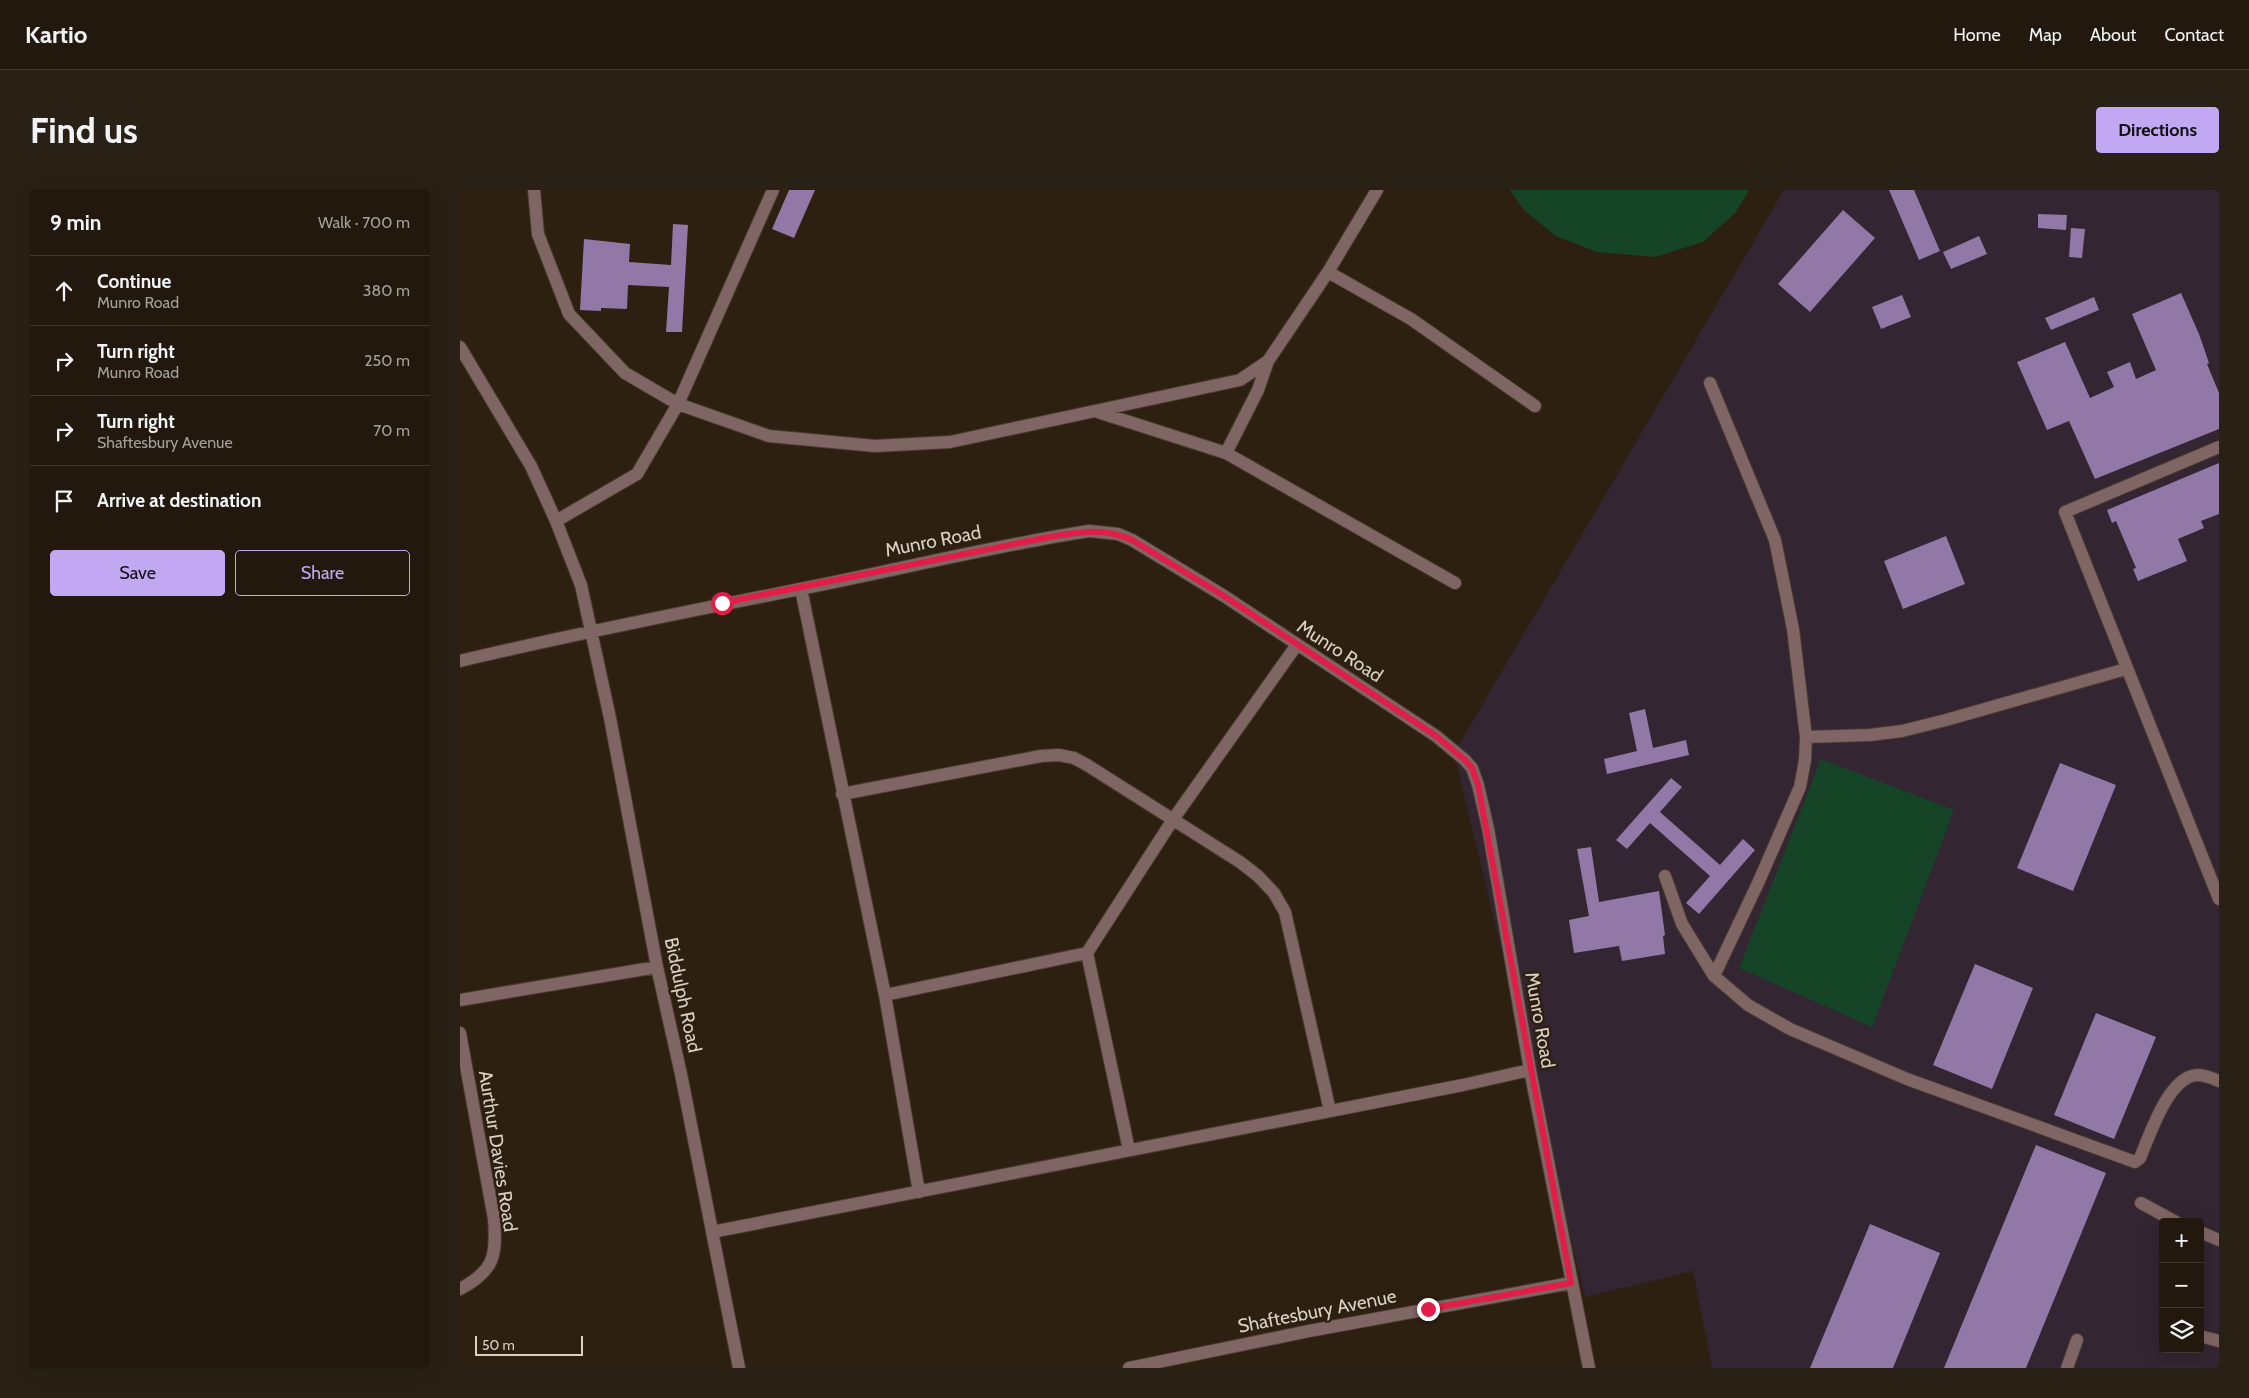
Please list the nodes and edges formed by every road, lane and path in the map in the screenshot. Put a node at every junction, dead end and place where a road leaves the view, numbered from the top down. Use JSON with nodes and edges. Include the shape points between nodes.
{"nodes":[{"id":1,"x":534,"y":190,"type":"edge"},
{"id":2,"x":773,"y":190,"type":"edge"},
{"id":3,"x":1377,"y":190,"type":"edge"},
{"id":4,"x":1328,"y":272,"type":"junction"},
{"id":5,"x":460,"y":347,"type":"edge"},
{"id":6,"x":1268,"y":361,"type":"junction"},
{"id":7,"x":1710,"y":383,"type":"dead end"},
{"id":8,"x":678,"y":404,"type":"junction"},
{"id":9,"x":1535,"y":406,"type":"dead end"},
{"id":10,"x":1096,"y":411,"type":"junction"},
{"id":11,"x":2219,"y":447,"type":"edge"},
{"id":12,"x":1226,"y":453,"type":"junction"},
{"id":13,"x":556,"y":521,"type":"junction"},
{"id":14,"x":1455,"y":583,"type":"dead end"},
{"id":15,"x":801,"y":589,"type":"junction"},
{"id":16,"x":592,"y":630,"type":"junction"},
{"id":17,"x":1296,"y":646,"type":"junction"},
{"id":18,"x":460,"y":661,"type":"edge"},
{"id":19,"x":2126,"y":669,"type":"junction"},
{"id":20,"x":1806,"y":737,"type":"junction"},
{"id":21,"x":842,"y":794,"type":"junction"},
{"id":22,"x":1174,"y":818,"type":"junction"},
{"id":23,"x":1665,"y":876,"type":"dead end"},
{"id":24,"x":2219,"y":899,"type":"edge"},
{"id":25,"x":1087,"y":953,"type":"junction"},
{"id":26,"x":657,"y":967,"type":"junction"},
{"id":27,"x":1714,"y":976,"type":"junction"},
{"id":28,"x":885,"y":995,"type":"junction"},
{"id":29,"x":460,"y":1000,"type":"edge"},
{"id":30,"x":460,"y":1033,"type":"edge"},
{"id":31,"x":1530,"y":1070,"type":"junction"},
{"id":32,"x":2219,"y":1081,"type":"edge"},
{"id":33,"x":1330,"y":1111,"type":"junction"},
{"id":34,"x":1129,"y":1150,"type":"junction"},
{"id":35,"x":920,"y":1192,"type":"junction"},
{"id":36,"x":2141,"y":1203,"type":"dead end"},
{"id":37,"x":2169,"y":1218,"type":"edge"},
{"id":38,"x":712,"y":1232,"type":"junction"},
{"id":39,"x":2204,"y":1234,"type":"edge"},
{"id":40,"x":2219,"y":1240,"type":"edge"},
{"id":41,"x":1571,"y":1283,"type":"junction"},
{"id":42,"x":460,"y":1289,"type":"edge"},
{"id":43,"x":2204,"y":1337,"type":"edge"},
{"id":44,"x":2077,"y":1340,"type":"dead end"},
{"id":45,"x":2219,"y":1341,"type":"edge"},
{"id":46,"x":1161,"y":1365,"type":"edge"},
{"id":47,"x":739,"y":1368,"type":"edge"},
{"id":48,"x":1130,"y":1368,"type":"edge"},
{"id":49,"x":1589,"y":1368,"type":"edge"},
{"id":50,"x":2067,"y":1368,"type":"edge"}],
"edges":[{"from":1,"to":8,"type":"street","via":[[538,234],[568,314],[625,373]]},
{"from":2,"to":8,"type":"street"},
{"from":3,"to":4,"type":"street"},
{"from":4,"to":6,"type":"street"},
{"from":4,"to":9,"type":"street","via":[[1411,319]]},
{"from":5,"to":13,"type":"street","name":"Biddulph Road","via":[[531,466]]},
{"from":6,"to":10,"type":"street","via":[[1240,380]]},
{"from":6,"to":12,"type":"street","via":[[1258,390]]},
{"from":7,"to":20,"type":"street","via":[[1775,540],[1793,629]]},
{"from":8,"to":10,"type":"street","via":[[770,436],[875,446],[950,442]]},
{"from":8,"to":13,"type":"street","via":[[637,474]]},
{"from":10,"to":12,"type":"street"},
{"from":11,"to":19,"type":"street","via":[[2065,512]]},
{"from":12,"to":14,"type":"street"},
{"from":13,"to":16,"type":"street","name":"Biddulph Road","via":[[580,584]]},
{"from":15,"to":16,"type":"street","name":"Munro Road"},
{"from":15,"to":17,"type":"street","name":"Munro Road","via":[[1049,537],[1104,531],[1132,540],[1224,596]]},
{"from":15,"to":21,"type":"street"},
{"from":16,"to":18,"type":"street"},
{"from":16,"to":26,"type":"street","name":"Biddulph Road"},
{"from":17,"to":22,"type":"street"},
{"from":17,"to":31,"type":"street","name":"Munro Road","via":[[1436,736],[1458,752],[1472,768],[1488,828]]},
{"from":19,"to":20,"type":"street","via":[[1902,731]]},
{"from":19,"to":24,"type":"street"},
{"from":20,"to":27,"type":"street","via":[[1800,787]]},
{"from":21,"to":22,"type":"street","via":[[1010,761],[1059,755],[1087,765]]},
{"from":21,"to":28,"type":"street"},
{"from":22,"to":25,"type":"street"},
{"from":22,"to":33,"type":"street","via":[[1258,876],[1274,893],[1285,912]]},
{"from":23,"to":27,"type":"street","via":[[1682,924]]},
{"from":25,"to":28,"type":"street"},
{"from":25,"to":34,"type":"street"},
{"from":26,"to":29,"type":"street"},
{"from":26,"to":38,"type":"street","name":"Biddulph Road"},
{"from":27,"to":32,"type":"street","via":[[1748,1005],[1790,1029],[1907,1079],[2128,1161],[2140,1158],[2167,1098],[2176,1086],[2196,1075]]},
{"from":28,"to":35,"type":"street"},
{"from":30,"to":42,"type":"street","name":"Aurthur Davies Road","via":[[495,1237],[489,1268],[478,1280]]},
{"from":31,"to":33,"type":"street"},
{"from":31,"to":41,"type":"street","name":"Munro Road"},
{"from":33,"to":34,"type":"street"},
{"from":34,"to":35,"type":"street"},
{"from":35,"to":38,"type":"street"},
{"from":36,"to":37,"type":"street"},
{"from":38,"to":47,"type":"street","name":"Biddulph Road"},
{"from":39,"to":40,"type":"street"},
{"from":41,"to":46,"type":"street","name":"Shaftesbury Avenue"},
{"from":41,"to":49,"type":"street","name":"Munro Road"},
{"from":43,"to":45,"type":"street"},
{"from":44,"to":50,"type":"street"},
{"from":46,"to":48,"type":"street","name":"Shaftesbury Avenue"}]}
